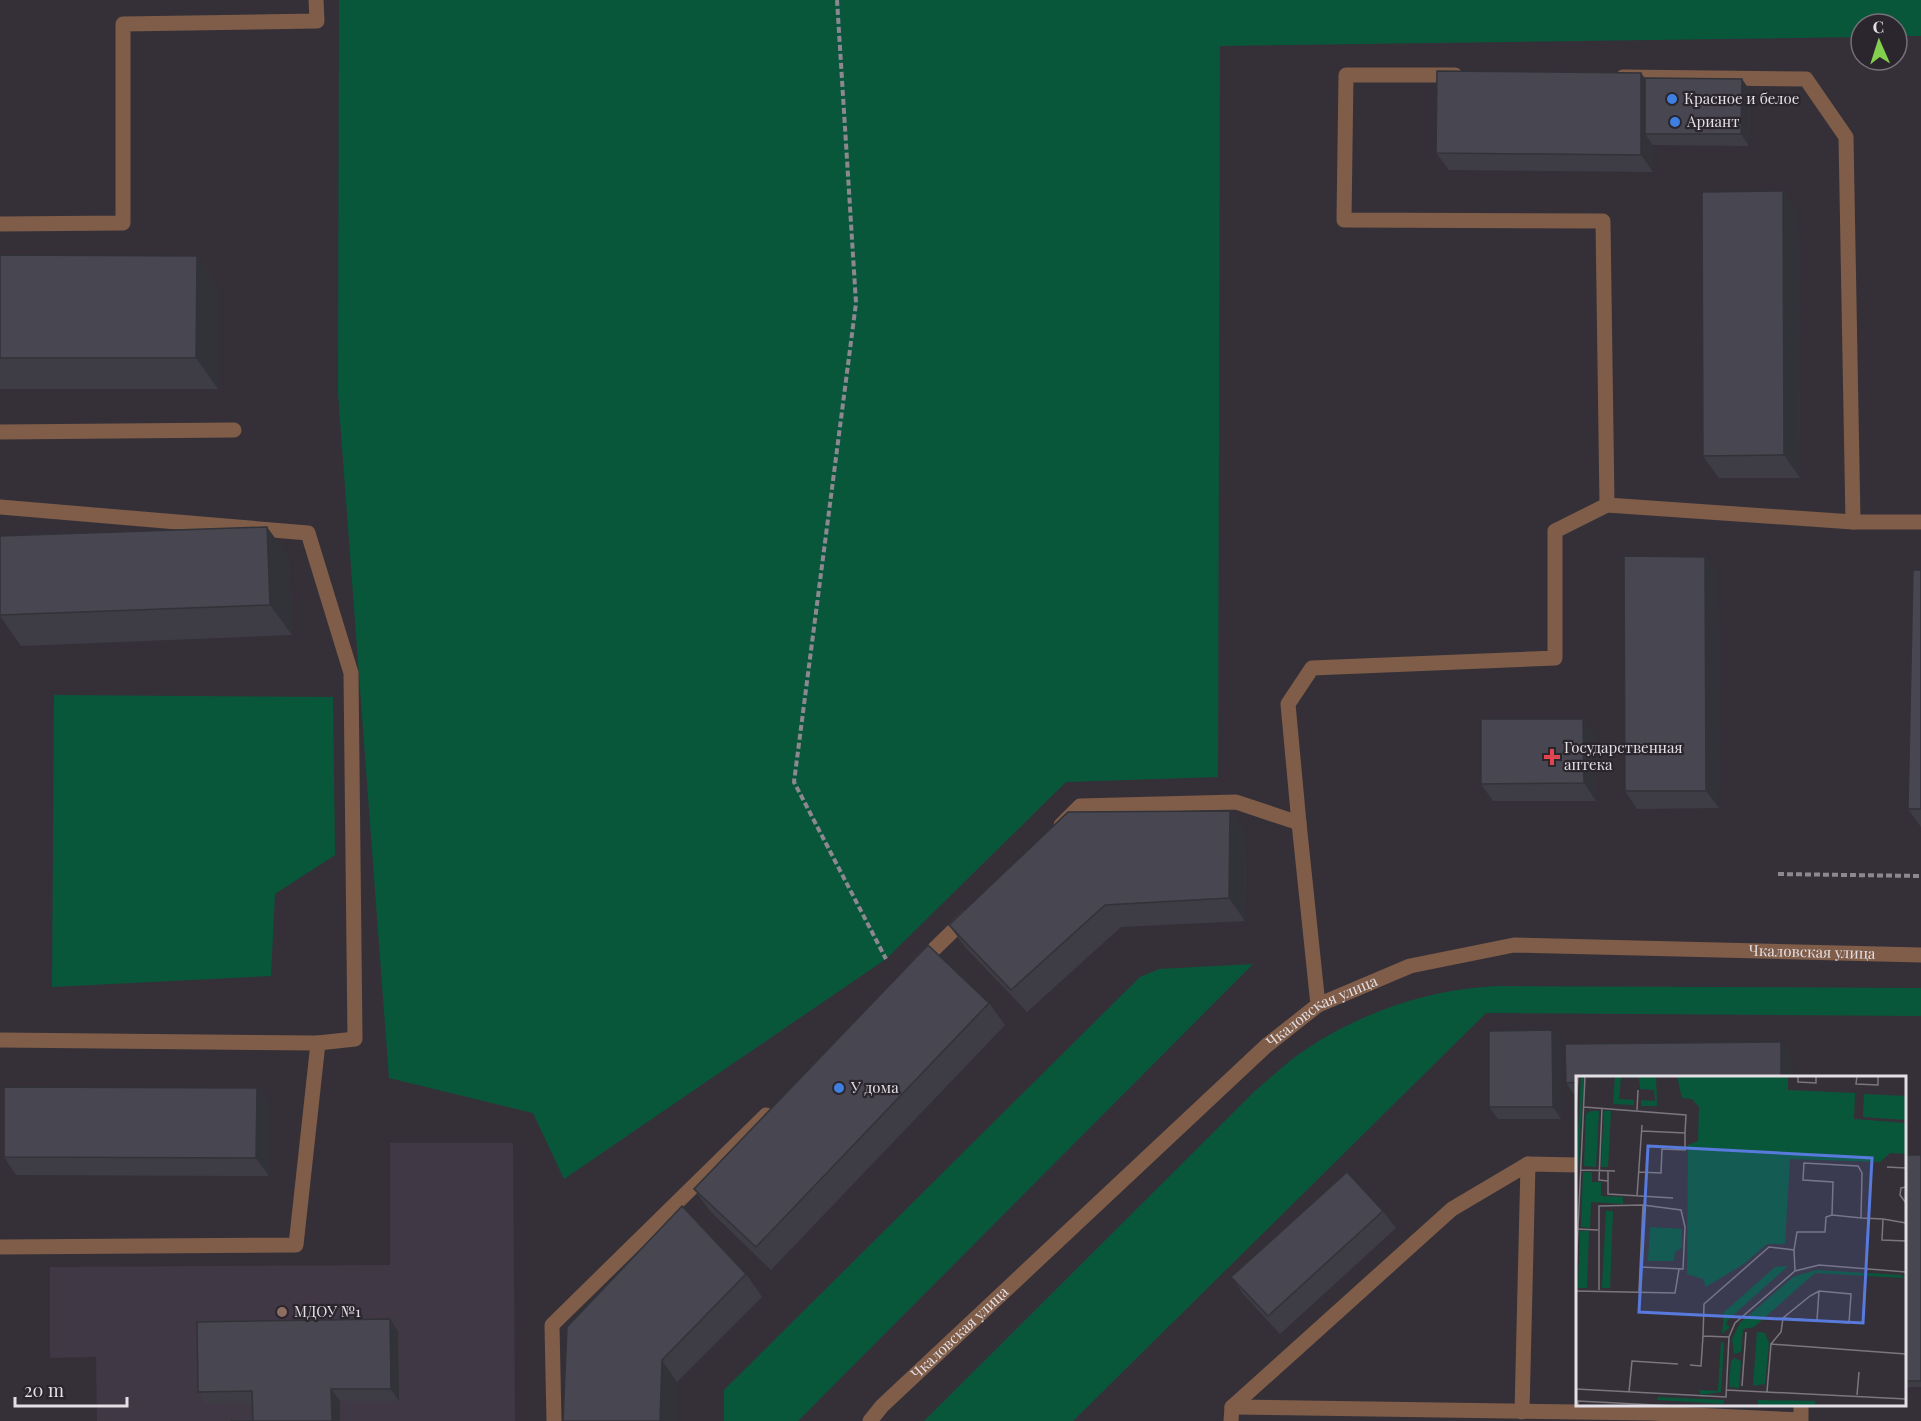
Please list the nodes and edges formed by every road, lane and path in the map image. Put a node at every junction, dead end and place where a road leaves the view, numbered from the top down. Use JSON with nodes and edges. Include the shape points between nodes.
{"nodes":[{"id":1,"x":316,"y":0,"type":"edge"},
{"id":2,"x":837,"y":0,"type":"edge"},
{"id":3,"x":1464,"y":76,"type":"edge"},
{"id":4,"x":1606,"y":76,"type":"edge"},
{"id":5,"x":0,"y":224,"type":"edge"},
{"id":6,"x":234,"y":430,"type":"dead end"},
{"id":7,"x":0,"y":432,"type":"edge"},
{"id":8,"x":1607,"y":505,"type":"junction"},
{"id":9,"x":0,"y":507,"type":"edge"},
{"id":10,"x":1853,"y":522,"type":"junction"},
{"id":11,"x":1921,"y":522,"type":"edge"},
{"id":12,"x":1299,"y":824,"type":"junction"},
{"id":13,"x":1046,"y":839,"type":"edge"},
{"id":14,"x":1778,"y":874,"type":"dead end"},
{"id":15,"x":1921,"y":876,"type":"edge"},
{"id":16,"x":978,"y":906,"type":"edge"},
{"id":17,"x":1921,"y":955,"type":"edge"},
{"id":18,"x":886,"y":958,"type":"dead end"},
{"id":19,"x":910,"y":974,"type":"edge"},
{"id":20,"x":1318,"y":1005,"type":"junction"},
{"id":21,"x":0,"y":1040,"type":"edge"},
{"id":22,"x":318,"y":1042,"type":"junction"},
{"id":23,"x":773,"y":1107,"type":"edge"},
{"id":24,"x":1528,"y":1164,"type":"junction"},
{"id":25,"x":1576,"y":1166,"type":"edge"},
{"id":26,"x":0,"y":1247,"type":"edge"},
{"id":27,"x":1801,"y":1406,"type":"edge"},
{"id":28,"x":1522,"y":1412,"type":"junction"},
{"id":29,"x":1231,"y":1414,"type":"edge"},
{"id":30,"x":554,"y":1421,"type":"edge"},
{"id":31,"x":870,"y":1421,"type":"edge"}],
"edges":[{"from":1,"to":5,"type":"street","via":[[317,21],[123,24],[123,223]]},
{"from":2,"to":18,"type":"path","via":[[856,303],[794,783]]},
{"from":3,"to":8,"type":"street","via":[[1346,75],[1344,220],[1603,221]]},
{"from":4,"to":10,"type":"street","via":[[1806,79],[1846,137]]},
{"from":6,"to":7,"type":"street"},
{"from":8,"to":10,"type":"street"},
{"from":8,"to":12,"type":"street","via":[[1555,531],[1555,657],[1312,668],[1288,704]]},
{"from":9,"to":22,"type":"street","via":[[308,533],[351,673],[355,1039]]},
{"from":10,"to":11,"type":"street"},
{"from":12,"to":13,"type":"street","via":[[1236,802],[1080,806]]},
{"from":12,"to":20,"type":"street"},
{"from":14,"to":15,"type":"path"},
{"from":16,"to":19,"type":"street"},
{"from":17,"to":20,"type":"street","name":"Чкаловская улица","via":[[1514,945],[1410,966]]},
{"from":20,"to":31,"type":"street","name":"Чкаловская улица","via":[[1266,1046]]},
{"from":21,"to":22,"type":"street"},
{"from":22,"to":26,"type":"street","via":[[296,1245]]},
{"from":23,"to":30,"type":"street","via":[[552,1325]]},
{"from":24,"to":25,"type":"street"},
{"from":24,"to":28,"type":"street"},
{"from":24,"to":29,"type":"street","via":[[1452,1209]]},
{"from":27,"to":28,"type":"street","via":[[1801,1420]]},
{"from":28,"to":29,"type":"street"}]}
